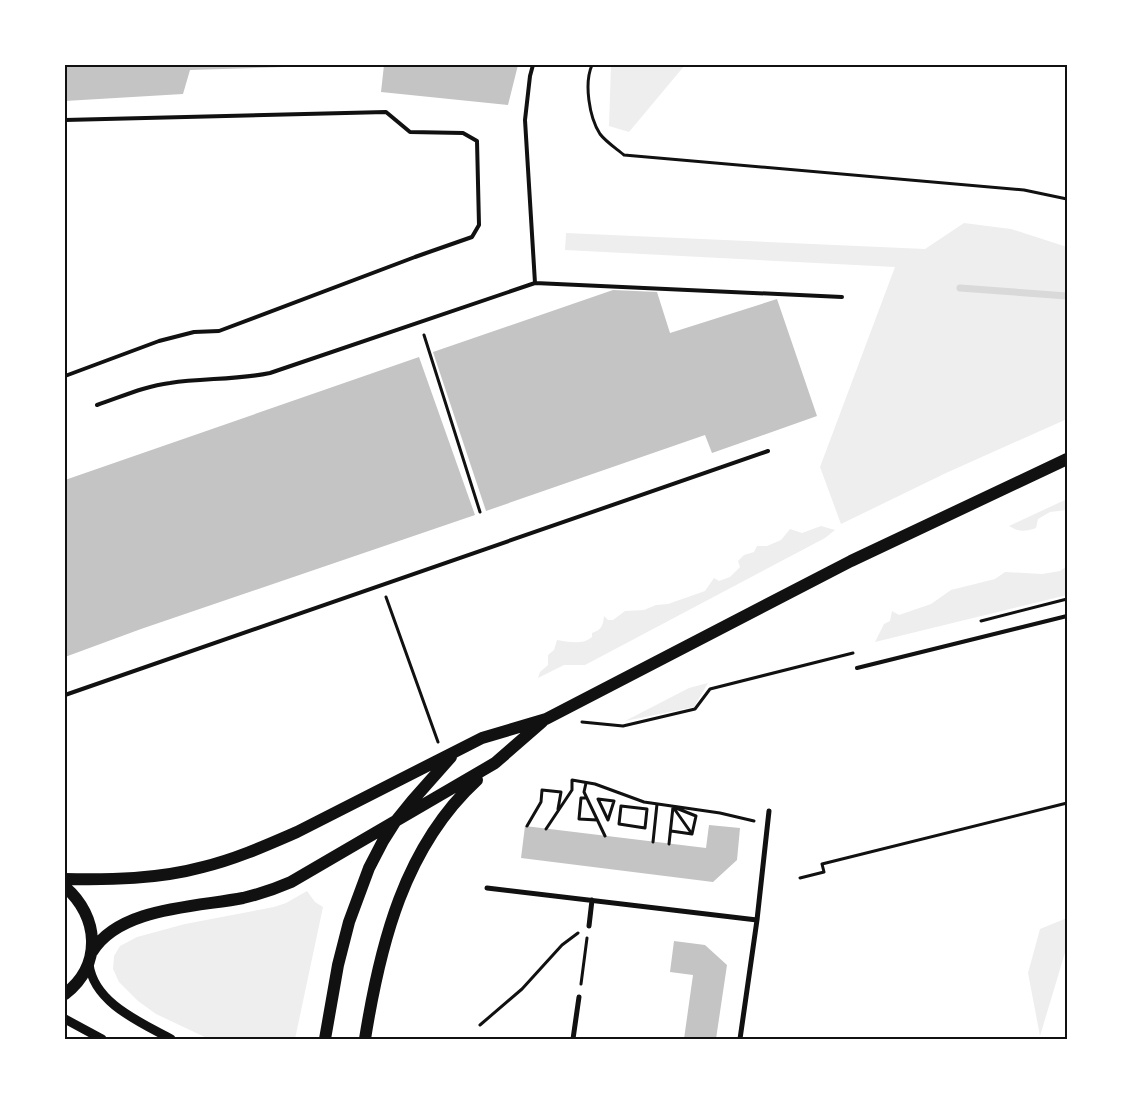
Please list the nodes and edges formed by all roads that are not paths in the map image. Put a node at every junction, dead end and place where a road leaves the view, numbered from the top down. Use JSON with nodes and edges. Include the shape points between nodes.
{"nodes":[{"id":1,"x":533,"y":65,"type":"edge"},
{"id":2,"x":65,"y":120,"type":"edge"},
{"id":3,"x":535,"y":283,"type":"junction"},
{"id":4,"x":842,"y":297,"type":"dead end"},
{"id":5,"x":65,"y":376,"type":"edge"},
{"id":6,"x":97,"y":405,"type":"dead end"},
{"id":7,"x":768,"y":451,"type":"dead end"},
{"id":8,"x":1067,"y":459,"type":"edge"},
{"id":9,"x":1067,"y":616,"type":"edge"},
{"id":10,"x":857,"y":668,"type":"dead end"},
{"id":11,"x":65,"y":695,"type":"edge"},
{"id":12,"x":546,"y":719,"type":"junction"},
{"id":13,"x":458,"y":750,"type":"junction"},
{"id":14,"x":495,"y":764,"type":"junction"},
{"id":15,"x":768,"y":811,"type":"dead end"},
{"id":16,"x":395,"y":822,"type":"junction"},
{"id":17,"x":65,"y":879,"type":"edge"},
{"id":18,"x":65,"y":887,"type":"edge"},
{"id":19,"x":487,"y":888,"type":"dead end"},
{"id":20,"x":592,"y":900,"type":"junction"},
{"id":21,"x":757,"y":920,"type":"junction"},
{"id":22,"x":589,"y":926,"type":"road end"},
{"id":23,"x":90,"y":958,"type":"junction"},
{"id":24,"x":65,"y":994,"type":"edge"},
{"id":25,"x":579,"y":997,"type":"road end"},
{"id":26,"x":65,"y":1019,"type":"edge"},
{"id":27,"x":102,"y":1039,"type":"edge"},
{"id":28,"x":171,"y":1039,"type":"edge"},
{"id":29,"x":325,"y":1039,"type":"edge"},
{"id":30,"x":365,"y":1039,"type":"edge"},
{"id":31,"x":574,"y":1039,"type":"edge"},
{"id":32,"x":740,"y":1039,"type":"edge"}],
"edges":[{"from":1,"to":3,"type":"lane","via":[[525,120]]},
{"from":2,"to":5,"type":"lane","via":[[386,112],[410,132],[463,134],[477,141],[480,225],[472,237],[219,331],[194,332],[159,342]]},
{"from":3,"to":4,"type":"lane"},
{"from":3,"to":6,"type":"lane","via":[[270,373],[171,383]]},
{"from":7,"to":11,"type":"lane"},
{"from":8,"to":12,"type":"main road","via":[[851,561]]},
{"from":9,"to":10,"type":"lane"},
{"from":12,"to":13,"type":"main road","via":[[482,738]]},
{"from":12,"to":14,"type":"main road"},
{"from":13,"to":16,"type":"main road"},
{"from":13,"to":17,"type":"main road","via":[[297,832],[203,868],[128,878]]},
{"from":14,"to":16,"type":"main road"},
{"from":14,"to":30,"type":"main road","via":[[447,810],[419,854],[389,926]]},
{"from":15,"to":21,"type":"street"},
{"from":16,"to":23,"type":"main road","via":[[291,882],[260,894],[178,907],[134,920],[97,943]]},
{"from":16,"to":29,"type":"main road","via":[[369,868],[349,922]]},
{"from":18,"to":23,"type":"main road","via":[[86,911],[91,925]]},
{"from":19,"to":20,"type":"street"},
{"from":20,"to":21,"type":"street"},
{"from":20,"to":22,"type":"street"},
{"from":21,"to":32,"type":"street"},
{"from":23,"to":24,"type":"main road","via":[[81,978]]},
{"from":23,"to":28,"type":"street","via":[[93,979],[101,992],[139,1022]]},
{"from":25,"to":31,"type":"street"},
{"from":26,"to":27,"type":"street"}]}
